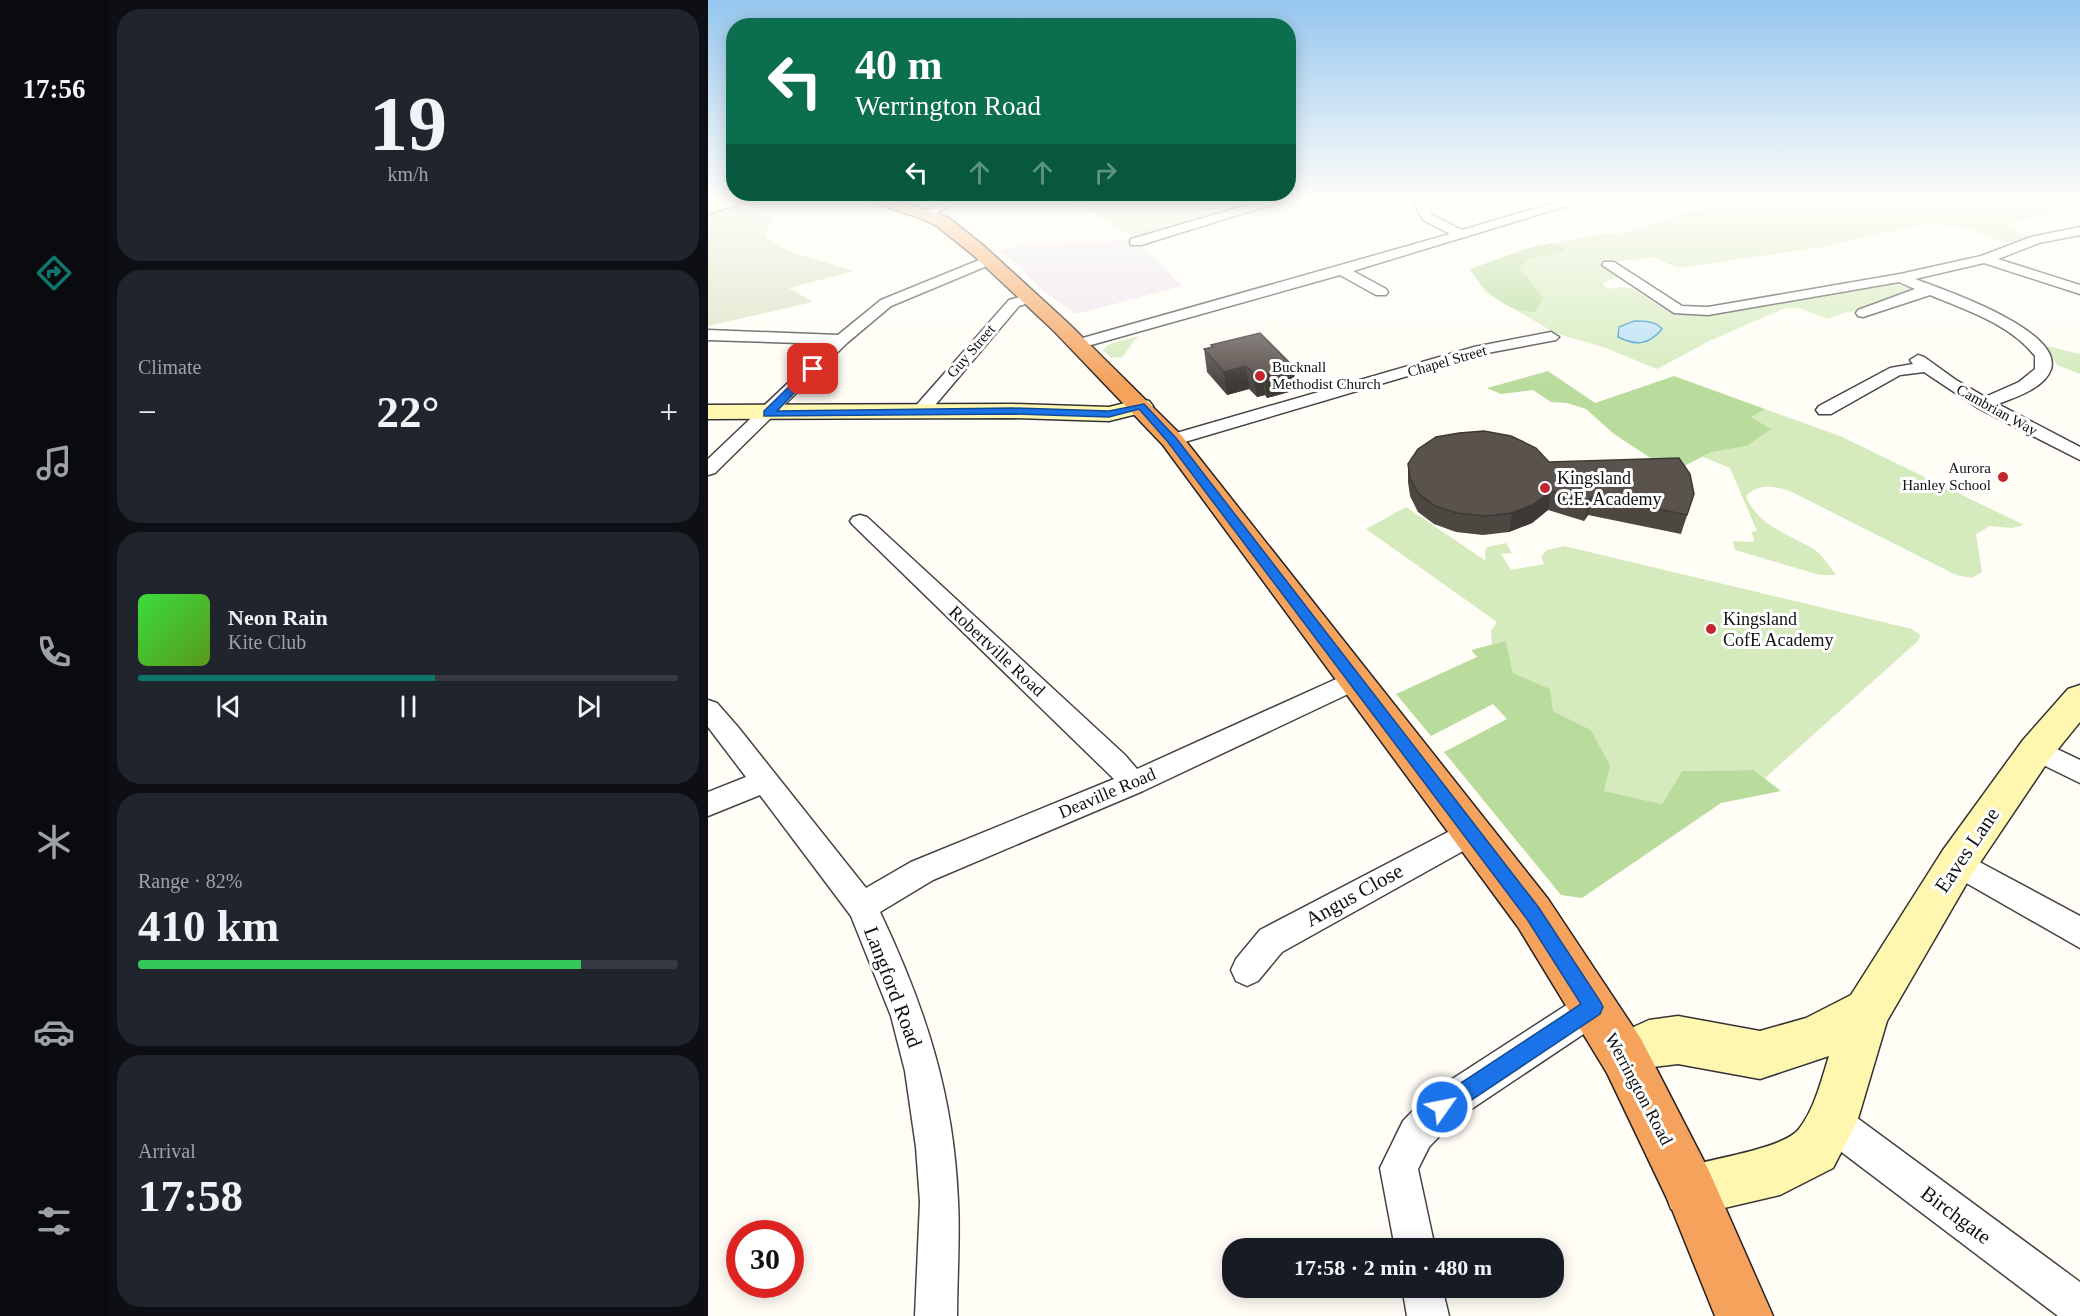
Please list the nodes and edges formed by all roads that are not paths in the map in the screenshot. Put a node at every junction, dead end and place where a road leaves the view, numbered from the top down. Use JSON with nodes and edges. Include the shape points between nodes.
{"nodes":[{"id":1,"x":988,"y":260,"type":"edge"},
{"id":2,"x":989,"y":260,"type":"edge"},
{"id":3,"x":1373,"y":260,"type":"edge"},
{"id":4,"x":1979,"y":260,"type":"edge"},
{"id":5,"x":1989,"y":260,"type":"edge"},
{"id":6,"x":1609,"y":265,"type":"dead end"},
{"id":7,"x":1342,"y":270,"type":"junction"},
{"id":8,"x":1900,"y":278,"type":"junction"},
{"id":9,"x":1633,"y":281,"type":"junction"},
{"id":10,"x":1611,"y":285,"type":"dead end"},
{"id":11,"x":1928,"y":289,"type":"junction"},
{"id":12,"x":2080,"y":290,"type":"edge"},
{"id":13,"x":1381,"y":292,"type":"dead end"},
{"id":14,"x":1029,"y":298,"type":"junction"},
{"id":15,"x":1863,"y":313,"type":"dead end"},
{"id":16,"x":708,"y":335,"type":"edge"},
{"id":17,"x":1551,"y":337,"type":"dead end"},
{"id":18,"x":842,"y":340,"type":"junction"},
{"id":19,"x":1078,"y":344,"type":"junction"},
{"id":20,"x":1984,"y":404,"type":"junction"},
{"id":21,"x":1141,"y":406,"type":"junction"},
{"id":22,"x":1826,"y":410,"type":"dead end"},
{"id":23,"x":708,"y":412,"type":"edge"},
{"id":24,"x":919,"y":413,"type":"junction"},
{"id":25,"x":768,"y":414,"type":"junction"},
{"id":26,"x":1172,"y":440,"type":"junction"},
{"id":27,"x":2080,"y":454,"type":"edge"},
{"id":28,"x":708,"y":469,"type":"edge"},
{"id":29,"x":860,"y":521,"type":"dead end"},
{"id":30,"x":1354,"y":681,"type":"junction"},
{"id":31,"x":2080,"y":698,"type":"edge"},
{"id":32,"x":708,"y":710,"type":"edge"},
{"id":33,"x":2036,"y":750,"type":"junction"},
{"id":34,"x":2080,"y":772,"type":"edge"},
{"id":35,"x":765,"y":781,"type":"junction"},
{"id":36,"x":1132,"y":783,"type":"junction"},
{"id":37,"x":708,"y":804,"type":"edge"},
{"id":38,"x":1471,"y":832,"type":"junction"},
{"id":39,"x":1957,"y":862,"type":"junction"},
{"id":40,"x":862,"y":906,"type":"junction"},
{"id":41,"x":2080,"y":933,"type":"edge"},
{"id":42,"x":1247,"y":970,"type":"dead end"},
{"id":43,"x":1594,"y":1007,"type":"junction"},
{"id":44,"x":1868,"y":1011,"type":"junction"},
{"id":45,"x":1624,"y":1056,"type":"junction"},
{"id":46,"x":1832,"y":1122,"type":"junction"},
{"id":47,"x":1690,"y":1190,"type":"junction"},
{"id":48,"x":1413,"y":1238,"type":"edge"},
{"id":49,"x":1424,"y":1298,"type":"edge"},
{"id":50,"x":2080,"y":1307,"type":"edge"},
{"id":51,"x":936,"y":1316,"type":"edge"},
{"id":52,"x":1428,"y":1316,"type":"edge"},
{"id":53,"x":1744,"y":1316,"type":"edge"}],
"edges":[{"from":1,"to":18,"type":"street","via":[[886,303]]},
{"from":2,"to":14,"type":"highway","name":"Werrington Road"},
{"from":3,"to":7,"type":"street"},
{"from":4,"to":8,"type":"street"},
{"from":5,"to":12,"type":"street"},
{"from":6,"to":9,"type":"street"},
{"from":7,"to":13,"type":"street"},
{"from":7,"to":19,"type":"street"},
{"from":8,"to":9,"type":"street","via":[[1690,312],[1670,305]]},
{"from":8,"to":11,"type":"street"},
{"from":9,"to":10,"type":"street"},
{"from":11,"to":15,"type":"street"},
{"from":11,"to":20,"type":"street","via":[[2005,322],[2039,348],[2043,369],[2032,380]]},
{"from":14,"to":19,"type":"highway","name":"Werrington Road"},
{"from":14,"to":24,"type":"street","name":"Guy Street","via":[[1014,303]]},
{"from":16,"to":18,"type":"street"},
{"from":17,"to":26,"type":"street","name":"Chapel Street","via":[[1480,350]]},
{"from":18,"to":25,"type":"street"},
{"from":19,"to":21,"type":"highway","name":"Werrington Road"},
{"from":20,"to":22,"type":"street","name":"Cambrian Way","via":[[1922,364],[1896,371]]},
{"from":20,"to":27,"type":"street","name":"Cambrian Way"},
{"from":21,"to":24,"type":"street","via":[[1109,414]]},
{"from":21,"to":26,"type":"highway","name":"Werrington Road"},
{"from":23,"to":25,"type":"street"},
{"from":24,"to":25,"type":"street"},
{"from":25,"to":28,"type":"street"},
{"from":26,"to":30,"type":"highway","name":"Werrington Road"},
{"from":29,"to":36,"type":"street","name":"Robertville Road","via":[[1116,763]]},
{"from":30,"to":36,"type":"street","name":"Deaville Road"},
{"from":30,"to":38,"type":"highway","name":"Werrington Road"},
{"from":31,"to":33,"type":"street","name":"Eaves Lane"},
{"from":32,"to":35,"type":"street","name":"Langford Road"},
{"from":33,"to":34,"type":"street"},
{"from":33,"to":39,"type":"street","name":"Eaves Lane"},
{"from":35,"to":37,"type":"street"},
{"from":35,"to":40,"type":"street","name":"Langford Road"},
{"from":36,"to":40,"type":"street","name":"Deaville Road","via":[[922,871]]},
{"from":38,"to":42,"type":"street","name":"Angus Close","via":[[1271,940]]},
{"from":38,"to":43,"type":"highway","name":"Werrington Road","via":[[1533,913]]},
{"from":39,"to":41,"type":"street"},
{"from":39,"to":44,"type":"street","name":"Eaves Lane"},
{"from":40,"to":51,"type":"street","name":"Langford Road","via":[[908,1016],[923,1071],[939,1202]]},
{"from":43,"to":45,"type":"highway","name":"Werrington Road"},
{"from":43,"to":48,"type":"street","via":[[1442,1107],[1416,1134],[1399,1168]]},
{"from":44,"to":45,"type":"street","via":[[1814,1040],[1760,1055],[1678,1040],[1648,1044]]},
{"from":44,"to":46,"type":"street","name":"Eaves Lane"},
{"from":45,"to":47,"type":"highway","name":"Werrington Road"},
{"from":46,"to":47,"type":"street","name":"Eaves Lane","via":[[1815,1150],[1780,1169]]},
{"from":46,"to":50,"type":"street","name":"Birchgate"},
{"from":47,"to":53,"type":"highway","name":"Werrington Road"},
{"from":49,"to":52,"type":"street"}]}
